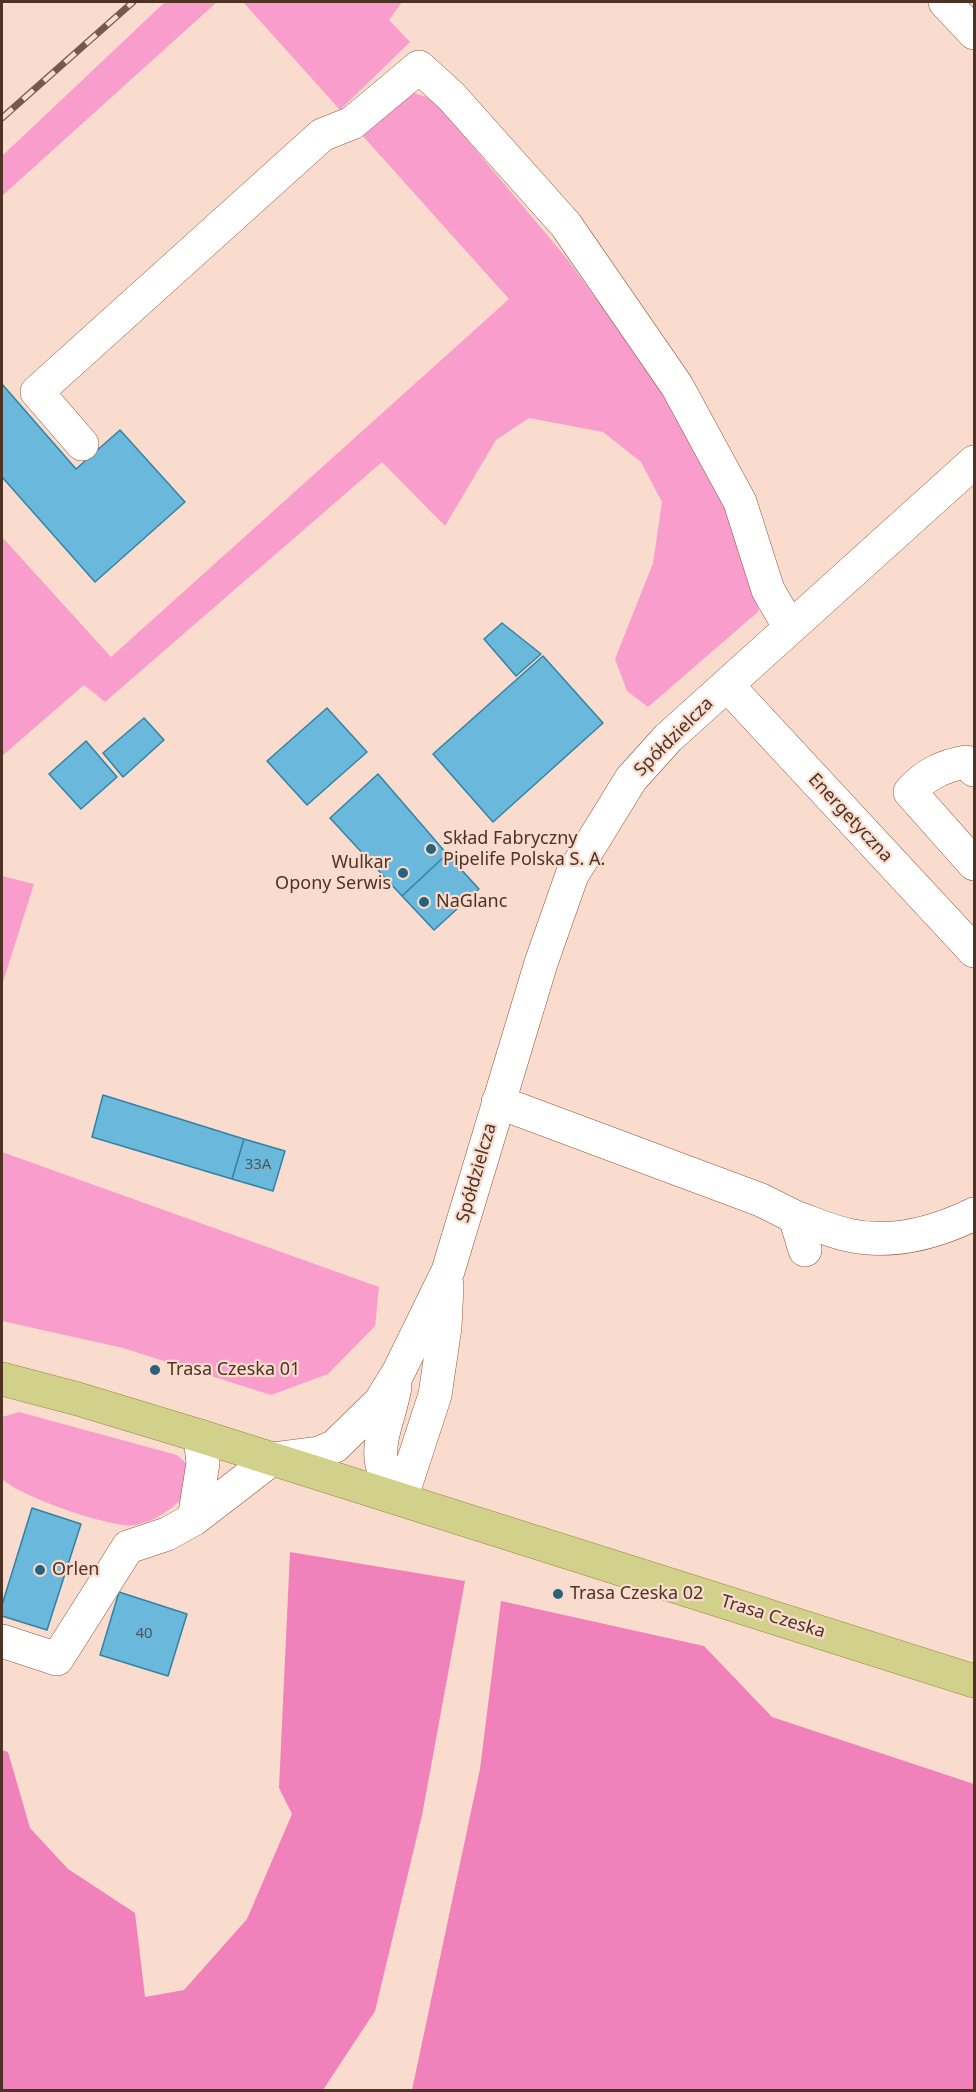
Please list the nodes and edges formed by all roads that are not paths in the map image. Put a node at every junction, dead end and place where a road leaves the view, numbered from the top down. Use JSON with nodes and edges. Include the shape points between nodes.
{"nodes":[{"id":1,"x":945,"y":2,"type":"edge"},
{"id":2,"x":975,"y":33,"type":"edge"},
{"id":3,"x":82,"y":444,"type":"dead end"},
{"id":4,"x":975,"y":462,"type":"edge"},
{"id":5,"x":790,"y":628,"type":"junction"},
{"id":6,"x":727,"y":685,"type":"junction"},
{"id":7,"x":975,"y":770,"type":"edge"},
{"id":8,"x":975,"y":864,"type":"edge"},
{"id":9,"x":975,"y":951,"type":"edge"},
{"id":10,"x":498,"y":1102,"type":"junction"},
{"id":11,"x":975,"y":1214,"type":"edge"},
{"id":12,"x":795,"y":1217,"type":"junction"},
{"id":13,"x":805,"y":1250,"type":"dead end"},
{"id":14,"x":448,"y":1271,"type":"junction"},
{"id":15,"x":398,"y":1373,"type":"junction"},
{"id":16,"x":2,"y":1379,"type":"edge"},
{"id":17,"x":200,"y":1436,"type":"junction"},
{"id":18,"x":272,"y":1459,"type":"junction"},
{"id":19,"x":401,"y":1499,"type":"junction"},
{"id":20,"x":194,"y":1519,"type":"junction"},
{"id":21,"x":2,"y":1641,"type":"edge"},
{"id":22,"x":975,"y":1681,"type":"edge"}],
"edges":[{"from":1,"to":2,"type":"street"},
{"from":3,"to":5,"type":"street","via":[[37,392],[322,135],[352,123],[419,68],[451,96],[566,225],[677,386],[740,502],[768,590]]},
{"from":4,"to":5,"type":"street","name":"Spółdzielcza"},
{"from":5,"to":6,"type":"street","name":"Spółdzielcza"},
{"from":6,"to":9,"type":"street","name":"Energetyczna"},
{"from":6,"to":10,"type":"street","name":"Spółdzielcza","via":[[668,738],[632,779],[572,875]]},
{"from":7,"to":8,"type":"street","via":[[966,762],[944,766],[910,792]]},
{"from":10,"to":12,"type":"street","via":[[761,1200]]},
{"from":10,"to":14,"type":"street","name":"Spółdzielcza"},
{"from":11,"to":12,"type":"street","via":[[915,1236],[886,1238],[849,1235]]},
{"from":12,"to":13,"type":"street"},
{"from":14,"to":15,"type":"street","name":"Spółdzielcza"},
{"from":14,"to":19,"type":"street","name":"Spółdzielcza","via":[[435,1395]]},
{"from":15,"to":18,"type":"street","name":"Spółdzielcza","via":[[380,1402],[335,1446],[319,1453]]},
{"from":15,"to":19,"type":"street","name":"Spółdzielcza","via":[[379,1458],[387,1482]]},
{"from":16,"to":17,"type":"main road","name":"Spółdzielcza"},
{"from":17,"to":18,"type":"main road","name":"Spółdzielcza"},
{"from":17,"to":20,"type":"street","via":[[203,1463]]},
{"from":18,"to":19,"type":"main road","name":"Spółdzielcza"},
{"from":18,"to":20,"type":"street"},
{"from":19,"to":22,"type":"main road","name":"Trasa Czeska"},
{"from":20,"to":21,"type":"street","via":[[167,1534],[128,1546],[57,1659]]}]}
